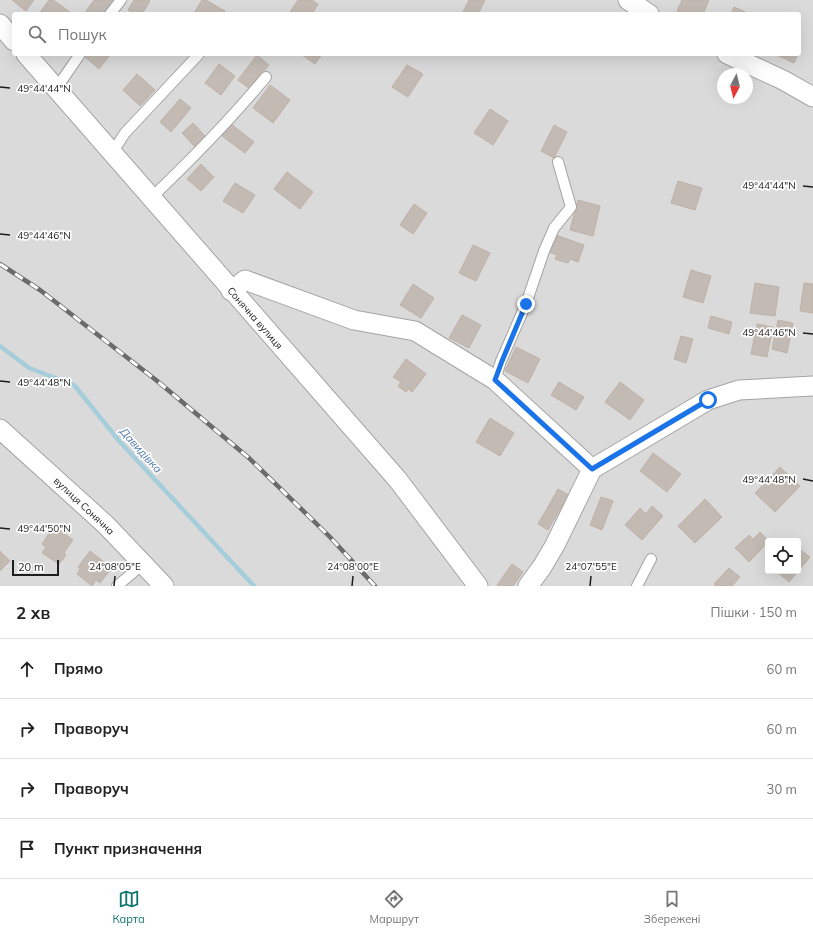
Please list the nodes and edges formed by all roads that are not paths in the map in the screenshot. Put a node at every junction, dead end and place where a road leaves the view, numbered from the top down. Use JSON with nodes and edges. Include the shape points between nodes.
{"nodes":[{"id":1,"x":121,"y":0,"type":"edge"},
{"id":2,"x":628,"y":0,"type":"edge"},
{"id":3,"x":112,"y":12,"type":"edge"},
{"id":4,"x":646,"y":12,"type":"edge"},
{"id":5,"x":0,"y":24,"type":"edge"},
{"id":6,"x":12,"y":38,"type":"edge"},
{"id":7,"x":28,"y":56,"type":"edge"},
{"id":8,"x":79,"y":56,"type":"edge"},
{"id":9,"x":197,"y":56,"type":"edge"},
{"id":10,"x":731,"y":56,"type":"edge"},
{"id":11,"x":266,"y":77,"type":"dead end"},
{"id":12,"x":56,"y":89,"type":"junction"},
{"id":13,"x":813,"y":97,"type":"edge"},
{"id":14,"x":112,"y":153,"type":"junction"},
{"id":15,"x":558,"y":162,"type":"dead end"},
{"id":16,"x":151,"y":198,"type":"junction"},
{"id":17,"x":231,"y":291,"type":"junction"},
{"id":18,"x":495,"y":380,"type":"junction"},
{"id":19,"x":813,"y":386,"type":"edge"},
{"id":20,"x":0,"y":429,"type":"edge"},
{"id":21,"x":592,"y":469,"type":"junction"},
{"id":22,"x":651,"y":559,"type":"dead end"},
{"id":23,"x":143,"y":564,"type":"junction"},
{"id":24,"x":118,"y":586,"type":"edge"},
{"id":25,"x":164,"y":586,"type":"edge"},
{"id":26,"x":478,"y":586,"type":"edge"},
{"id":27,"x":528,"y":586,"type":"edge"},
{"id":28,"x":637,"y":586,"type":"edge"}],
"edges":[{"from":1,"to":3,"type":"lane"},
{"from":2,"to":4,"type":"street"},
{"from":5,"to":6,"type":"street"},
{"from":7,"to":12,"type":"street","name":"Сонячна вулиця"},
{"from":8,"to":12,"type":"lane"},
{"from":9,"to":14,"type":"lane","via":[[125,133]]},
{"from":10,"to":13,"type":"street"},
{"from":11,"to":16,"type":"lane","via":[[188,163]]},
{"from":12,"to":14,"type":"street","name":"Сонячна вулиця"},
{"from":14,"to":16,"type":"street","name":"Сонячна вулиця"},
{"from":15,"to":18,"type":"lane","via":[[571,207],[554,228]]},
{"from":16,"to":17,"type":"street","name":"Сонячна вулиця"},
{"from":17,"to":18,"type":"street","via":[[245,280],[354,320],[415,331]]},
{"from":17,"to":26,"type":"street","name":"Сонячна вулиця","via":[[398,480]]},
{"from":18,"to":21,"type":"street"},
{"from":19,"to":21,"type":"street","via":[[739,390],[708,400]]},
{"from":20,"to":23,"type":"street","name":"вулиця Сонячна","via":[[106,525]]},
{"from":21,"to":27,"type":"street","via":[[555,545]]},
{"from":22,"to":28,"type":"lane"},
{"from":23,"to":24,"type":"lane"},
{"from":23,"to":25,"type":"street","name":"вулиця Сонячна"}]}
